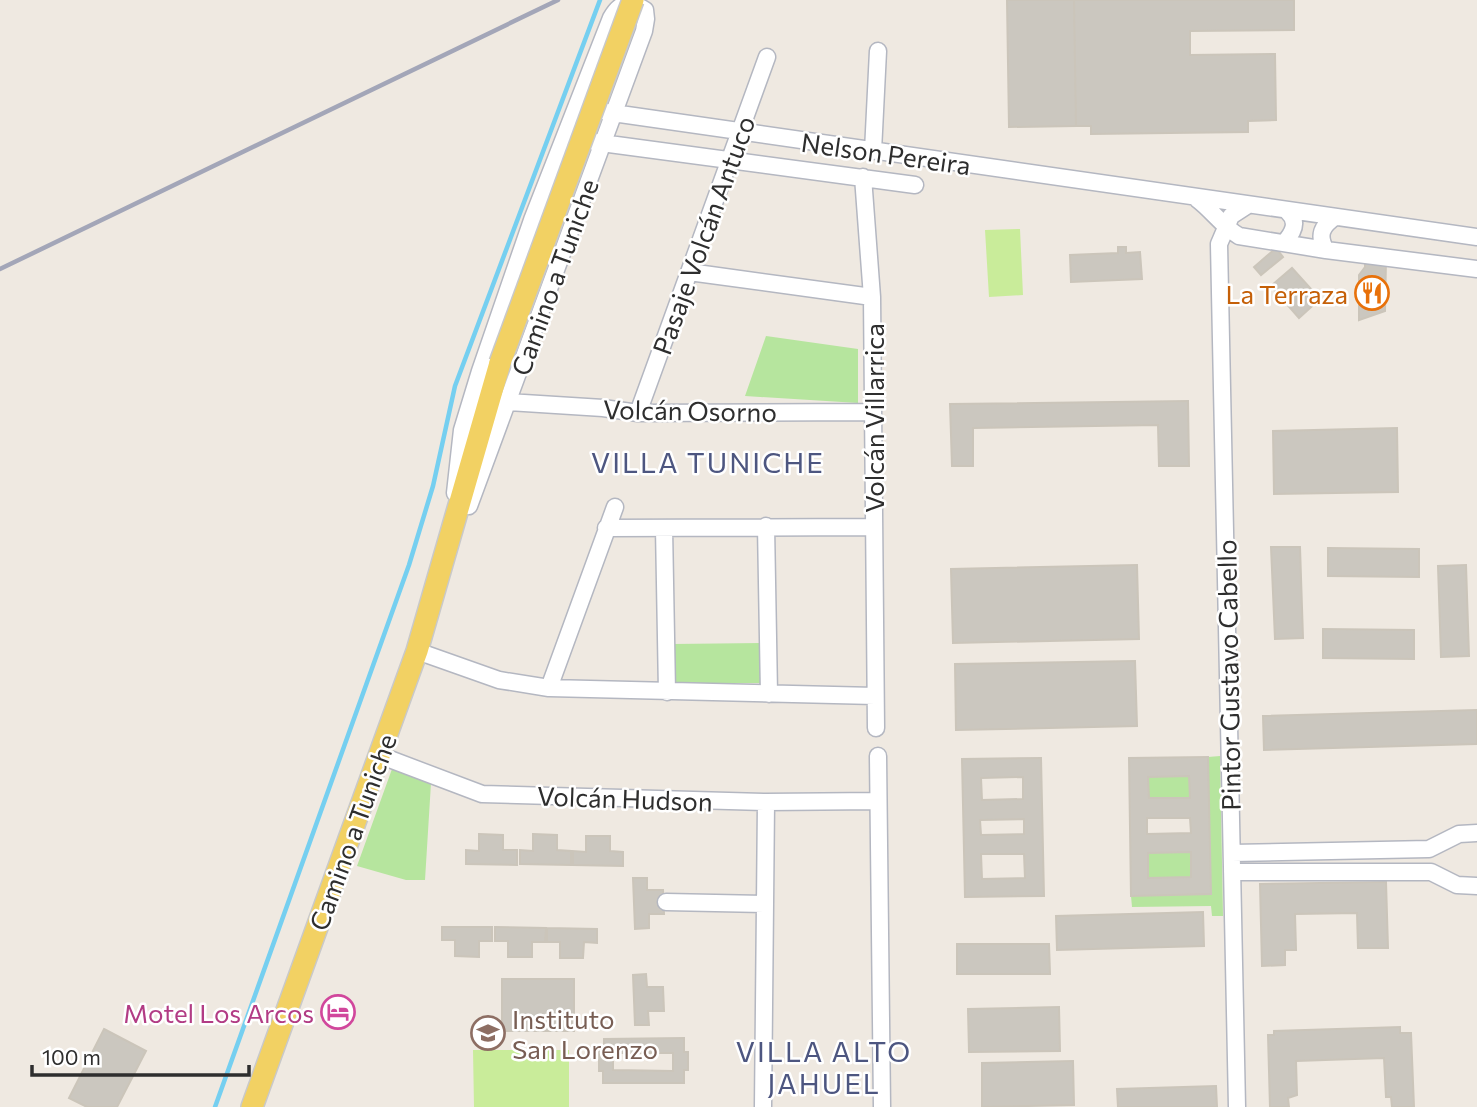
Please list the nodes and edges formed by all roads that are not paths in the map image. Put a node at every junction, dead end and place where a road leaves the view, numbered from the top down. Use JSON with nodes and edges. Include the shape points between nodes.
{"nodes":[{"id":1,"x":633,"y":0,"type":"edge"},
{"id":2,"x":878,"y":51,"type":"dead end"},
{"id":3,"x":767,"y":57,"type":"dead end"},
{"id":4,"x":576,"y":107,"type":"junction"},
{"id":5,"x":614,"y":114,"type":"junction"},
{"id":6,"x":740,"y":133,"type":"junction"},
{"id":7,"x":564,"y":136,"type":"junction"},
{"id":8,"x":603,"y":144,"type":"junction"},
{"id":9,"x":873,"y":151,"type":"junction"},
{"id":10,"x":891,"y":154,"type":"junction"},
{"id":11,"x":730,"y":161,"type":"junction"},
{"id":12,"x":863,"y":177,"type":"junction"},
{"id":13,"x":915,"y":185,"type":"dead end"},
{"id":14,"x":1197,"y":199,"type":"junction"},
{"id":15,"x":1248,"y":205,"type":"junction"},
{"id":16,"x":1287,"y":212,"type":"junction"},
{"id":17,"x":1335,"y":217,"type":"junction"},
{"id":18,"x":1225,"y":226,"type":"junction"},
{"id":19,"x":1472,"y":236,"type":"edge"},
{"id":20,"x":1284,"y":243,"type":"junction"},
{"id":21,"x":1326,"y":250,"type":"junction"},
{"id":22,"x":1470,"y":268,"type":"edge"},
{"id":23,"x":689,"y":272,"type":"junction"},
{"id":24,"x":872,"y":296,"type":"junction"},
{"id":25,"x":508,"y":402,"type":"junction"},
{"id":26,"x":873,"y":412,"type":"junction"},
{"id":27,"x":638,"y":414,"type":"junction"},
{"id":28,"x":615,"y":506,"type":"dead end"},
{"id":29,"x":766,"y":526,"type":"junction"},
{"id":30,"x":874,"y":527,"type":"junction"},
{"id":31,"x":452,"y":528,"type":"junction"},
{"id":32,"x":607,"y":528,"type":"junction"},
{"id":33,"x":664,"y":528,"type":"junction"},
{"id":34,"x":444,"y":555,"type":"junction"},
{"id":35,"x":417,"y":651,"type":"junction"},
{"id":36,"x":549,"y":688,"type":"junction"},
{"id":37,"x":667,"y":692,"type":"junction"},
{"id":38,"x":769,"y":694,"type":"junction"},
{"id":39,"x":876,"y":696,"type":"junction"},
{"id":40,"x":876,"y":728,"type":"dead end"},
{"id":41,"x":379,"y":755,"type":"junction"},
{"id":42,"x":878,"y":756,"type":"dead end"},
{"id":43,"x":878,"y":801,"type":"junction"},
{"id":44,"x":766,"y":802,"type":"junction"},
{"id":45,"x":1477,"y":833,"type":"edge"},
{"id":46,"x":1231,"y":853,"type":"junction"},
{"id":47,"x":1232,"y":872,"type":"junction"},
{"id":48,"x":1477,"y":887,"type":"edge"},
{"id":49,"x":666,"y":902,"type":"dead end"},
{"id":50,"x":765,"y":904,"type":"junction"},
{"id":51,"x":252,"y":1107,"type":"edge"},
{"id":52,"x":762,"y":1107,"type":"edge"},
{"id":53,"x":882,"y":1107,"type":"edge"},
{"id":54,"x":1237,"y":1107,"type":"edge"}],
"edges":[{"from":1,"to":31,"type":"main road","name":"Camino a Tuniche","bridge":true,"via":[[500,363]]},
{"from":2,"to":9,"type":"street"},
{"from":3,"to":6,"type":"street","name":"Pasaje Volcán Antuco"},
{"from":4,"to":5,"type":"street","name":"Nelson Pereira"},
{"from":4,"to":5,"type":"street","name":"Camino a Tuniche","via":[[611,18],[620,4],[637,4],[645,10],[646,19]]},
{"from":4,"to":7,"type":"street","name":"Camino a Tuniche"},
{"from":5,"to":6,"type":"street","name":"Nelson Pereira"},
{"from":5,"to":8,"type":"street","name":"Camino a Tuniche"},
{"from":6,"to":9,"type":"street","name":"Nelson Pereira"},
{"from":6,"to":11,"type":"street","name":"Pasaje Volcán Antuco"},
{"from":7,"to":8,"type":"street","name":"Nelson Pereira"},
{"from":7,"to":31,"type":"street","name":"Camino a Tuniche","via":[[462,430]]},
{"from":8,"to":11,"type":"street","name":"Nelson Pereira"},
{"from":8,"to":25,"type":"street","name":"Camino a Tuniche"},
{"from":9,"to":10,"type":"street","name":"Nelson Pereira"},
{"from":10,"to":12,"type":"street"},
{"from":10,"to":14,"type":"street","name":"Nelson Pereira"},
{"from":11,"to":12,"type":"street","name":"Nelson Pereira"},
{"from":11,"to":23,"type":"street","name":"Pasaje Volcán Antuco"},
{"from":12,"to":13,"type":"street","name":"Nelson Pereira"},
{"from":12,"to":24,"type":"street","name":"Volcán Villarrica"},
{"from":14,"to":15,"type":"street","name":"Nelson Pereira"},
{"from":14,"to":18,"type":"street"},
{"from":15,"to":16,"type":"street","name":"Nelson Pereira"},
{"from":15,"to":18,"type":"street","via":[[1235,212]]},
{"from":16,"to":17,"type":"street","name":"Nelson Pereira"},
{"from":16,"to":20,"type":"street","via":[[1294,226]]},
{"from":17,"to":19,"type":"street","name":"Nelson Pereira"},
{"from":17,"to":21,"type":"street","via":[[1321,231]]},
{"from":18,"to":20,"type":"street","via":[[1239,236]]},
{"from":18,"to":46,"type":"street","name":"Pintor Gustavo Cabello","via":[[1219,244]]},
{"from":19,"to":22,"type":"street"},
{"from":20,"to":21,"type":"street"},
{"from":21,"to":22,"type":"street"},
{"from":23,"to":24,"type":"street"},
{"from":23,"to":27,"type":"street","name":"Pasaje Volcán Antuco"},
{"from":24,"to":26,"type":"street","name":"Volcán Villarrica"},
{"from":25,"to":27,"type":"street","name":"Volcán Osorno"},
{"from":25,"to":34,"type":"street","name":"Camino a Tuniche","via":[[467,511]]},
{"from":26,"to":27,"type":"street","name":"Volcán Osorno"},
{"from":26,"to":30,"type":"street","name":"Volcán Villarrica"},
{"from":28,"to":32,"type":"street"},
{"from":29,"to":30,"type":"street"},
{"from":29,"to":33,"type":"street"},
{"from":29,"to":38,"type":"street"},
{"from":30,"to":39,"type":"street","name":"Volcán Villarrica"},
{"from":31,"to":34,"type":"main road","name":"Camino a Tuniche"},
{"from":32,"to":33,"type":"street"},
{"from":32,"to":36,"type":"street"},
{"from":33,"to":37,"type":"street"},
{"from":34,"to":35,"type":"main road","name":"Camino a Tuniche"},
{"from":35,"to":36,"type":"street","via":[[499,680]]},
{"from":35,"to":41,"type":"main road","name":"Camino a Tuniche"},
{"from":36,"to":37,"type":"street"},
{"from":37,"to":38,"type":"street"},
{"from":38,"to":39,"type":"street"},
{"from":39,"to":40,"type":"street","name":"Volcán Villarrica"},
{"from":41,"to":44,"type":"street","name":"Volcán Hudson","via":[[482,794]]},
{"from":41,"to":51,"type":"main road","name":"Camino a Tuniche"},
{"from":42,"to":43,"type":"street"},
{"from":43,"to":44,"type":"street","name":"Volcán Hudson"},
{"from":43,"to":53,"type":"street"},
{"from":44,"to":50,"type":"street"},
{"from":45,"to":46,"type":"street","via":[[1454,835],[1429,849]]},
{"from":46,"to":47,"type":"street","name":"Pintor Gustavo Cabello"},
{"from":47,"to":48,"type":"street","via":[[1431,872],[1457,885]]},
{"from":47,"to":54,"type":"street","name":"Pintor Gustavo Cabello"},
{"from":49,"to":50,"type":"street"},
{"from":50,"to":52,"type":"street"}]}
